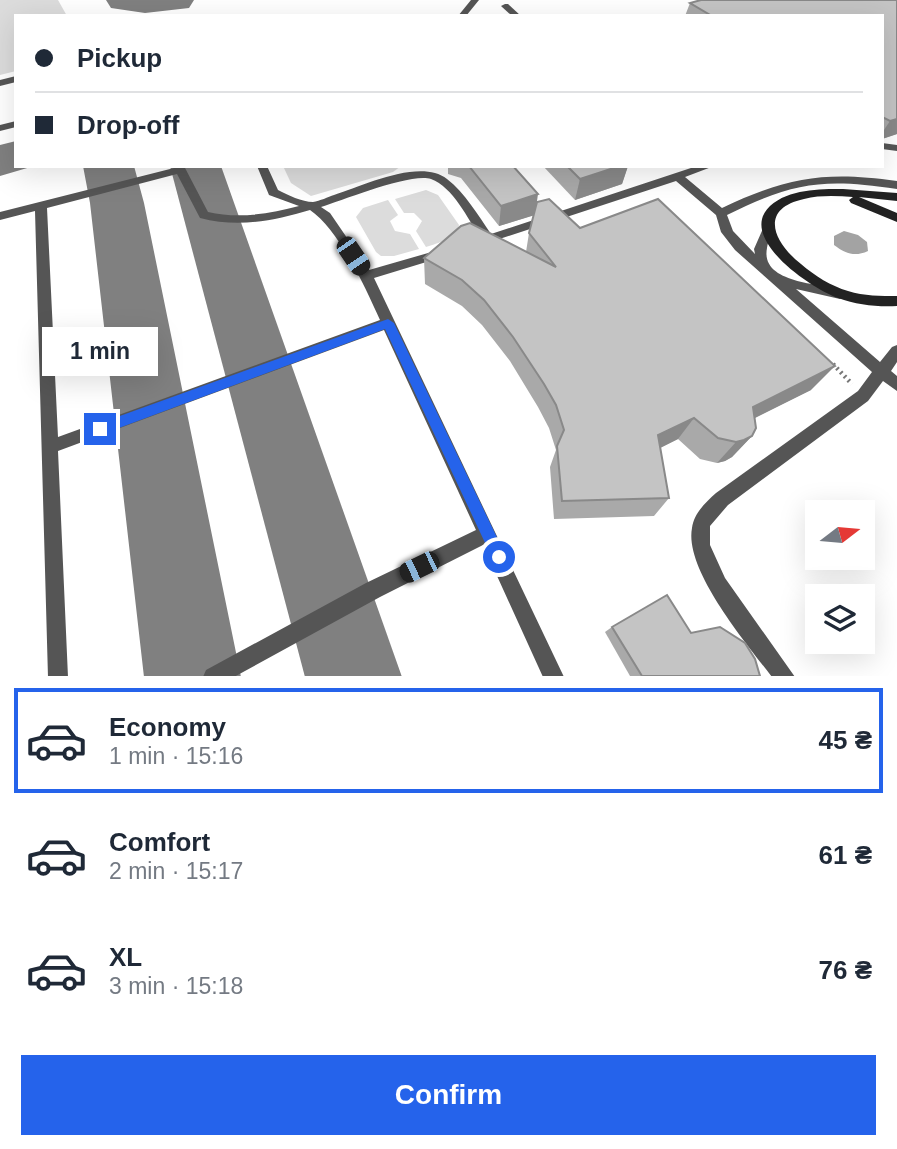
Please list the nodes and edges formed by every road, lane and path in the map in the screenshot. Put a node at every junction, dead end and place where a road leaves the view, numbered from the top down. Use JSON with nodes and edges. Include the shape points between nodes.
{"nodes":[{"id":1,"x":475,"y":0,"type":"edge"},
{"id":2,"x":464,"y":14,"type":"edge"},
{"id":3,"x":180,"y":168,"type":"edge"},
{"id":4,"x":263,"y":168,"type":"edge"},
{"id":5,"x":390,"y":168,"type":"edge"},
{"id":6,"x":703,"y":168,"type":"edge"},
{"id":7,"x":678,"y":177,"type":"junction"},
{"id":8,"x":397,"y":179,"type":"junction"},
{"id":9,"x":897,"y":185,"type":"edge"},
{"id":10,"x":823,"y":194,"type":"junction"},
{"id":11,"x":897,"y":197,"type":"edge"},
{"id":12,"x":310,"y":205,"type":"junction"},
{"id":13,"x":41,"y":206,"type":"junction"},
{"id":14,"x":721,"y":213,"type":"junction"},
{"id":15,"x":0,"y":216,"type":"edge"},
{"id":16,"x":897,"y":218,"type":"edge"},
{"id":17,"x":769,"y":227,"type":"junction"},
{"id":18,"x":488,"y":239,"type":"junction"},
{"id":19,"x":764,"y":269,"type":"junction"},
{"id":20,"x":366,"y":276,"type":"junction"},
{"id":21,"x":776,"y":280,"type":"junction"},
{"id":22,"x":857,"y":299,"type":"junction"},
{"id":23,"x":897,"y":301,"type":"edge"},
{"id":24,"x":388,"y":323,"type":"junction"},
{"id":25,"x":897,"y":351,"type":"edge"},
{"id":26,"x":857,"y":352,"type":"junction"},
{"id":27,"x":824,"y":369,"type":"edge"},
{"id":28,"x":881,"y":372,"type":"junction"},
{"id":29,"x":897,"y":385,"type":"edge"},
{"id":30,"x":50,"y":447,"type":"junction"},
{"id":31,"x":488,"y":533,"type":"junction"},
{"id":32,"x":58,"y":676,"type":"edge"},
{"id":33,"x":215,"y":676,"type":"edge"},
{"id":34,"x":554,"y":676,"type":"edge"},
{"id":35,"x":784,"y":676,"type":"edge"}],
"edges":[{"from":1,"to":2,"type":"lane"},
{"from":3,"to":12,"type":"lane","via":[[200,210],[211,217],[240,221]]},
{"from":3,"to":13,"type":"lane"},
{"from":4,"to":12,"type":"lane","via":[[273,192]]},
{"from":5,"to":8,"type":"lane"},
{"from":6,"to":7,"type":"lane"},
{"from":7,"to":14,"type":"lane"},
{"from":7,"to":18,"type":"lane"},
{"from":8,"to":12,"type":"lane"},
{"from":8,"to":18,"type":"lane","via":[[431,175],[446,182]]},
{"from":9,"to":14,"type":"lane","via":[[844,177],[808,179]]},
{"from":10,"to":11,"type":"main road"},
{"from":10,"to":16,"type":"main road","via":[[864,202]]},
{"from":10,"to":17,"type":"main road","via":[[779,205]]},
{"from":12,"to":20,"type":"lane","via":[[326,216]]},
{"from":13,"to":15,"type":"lane"},
{"from":13,"to":30,"type":"lane"},
{"from":14,"to":19,"type":"lane","via":[[727,233]]},
{"from":17,"to":19,"type":"lane","via":[[761,244]]},
{"from":17,"to":22,"type":"main road","via":[[779,253],[793,268]]},
{"from":18,"to":20,"type":"lane"},
{"from":19,"to":21,"type":"lane"},
{"from":20,"to":24,"type":"lane"},
{"from":21,"to":22,"type":"lane"},
{"from":21,"to":26,"type":"lane"},
{"from":22,"to":23,"type":"main road"},
{"from":24,"to":30,"type":"lane"},
{"from":24,"to":31,"type":"lane"},
{"from":25,"to":28,"type":"lane"},
{"from":26,"to":27,"type":"path"},
{"from":26,"to":28,"type":"lane"},
{"from":28,"to":29,"type":"lane"},
{"from":28,"to":35,"type":"lane","via":[[863,396],[722,499],[700,527],[704,560]]},
{"from":30,"to":32,"type":"lane"},
{"from":31,"to":33,"type":"lane"},
{"from":31,"to":34,"type":"lane"}]}
